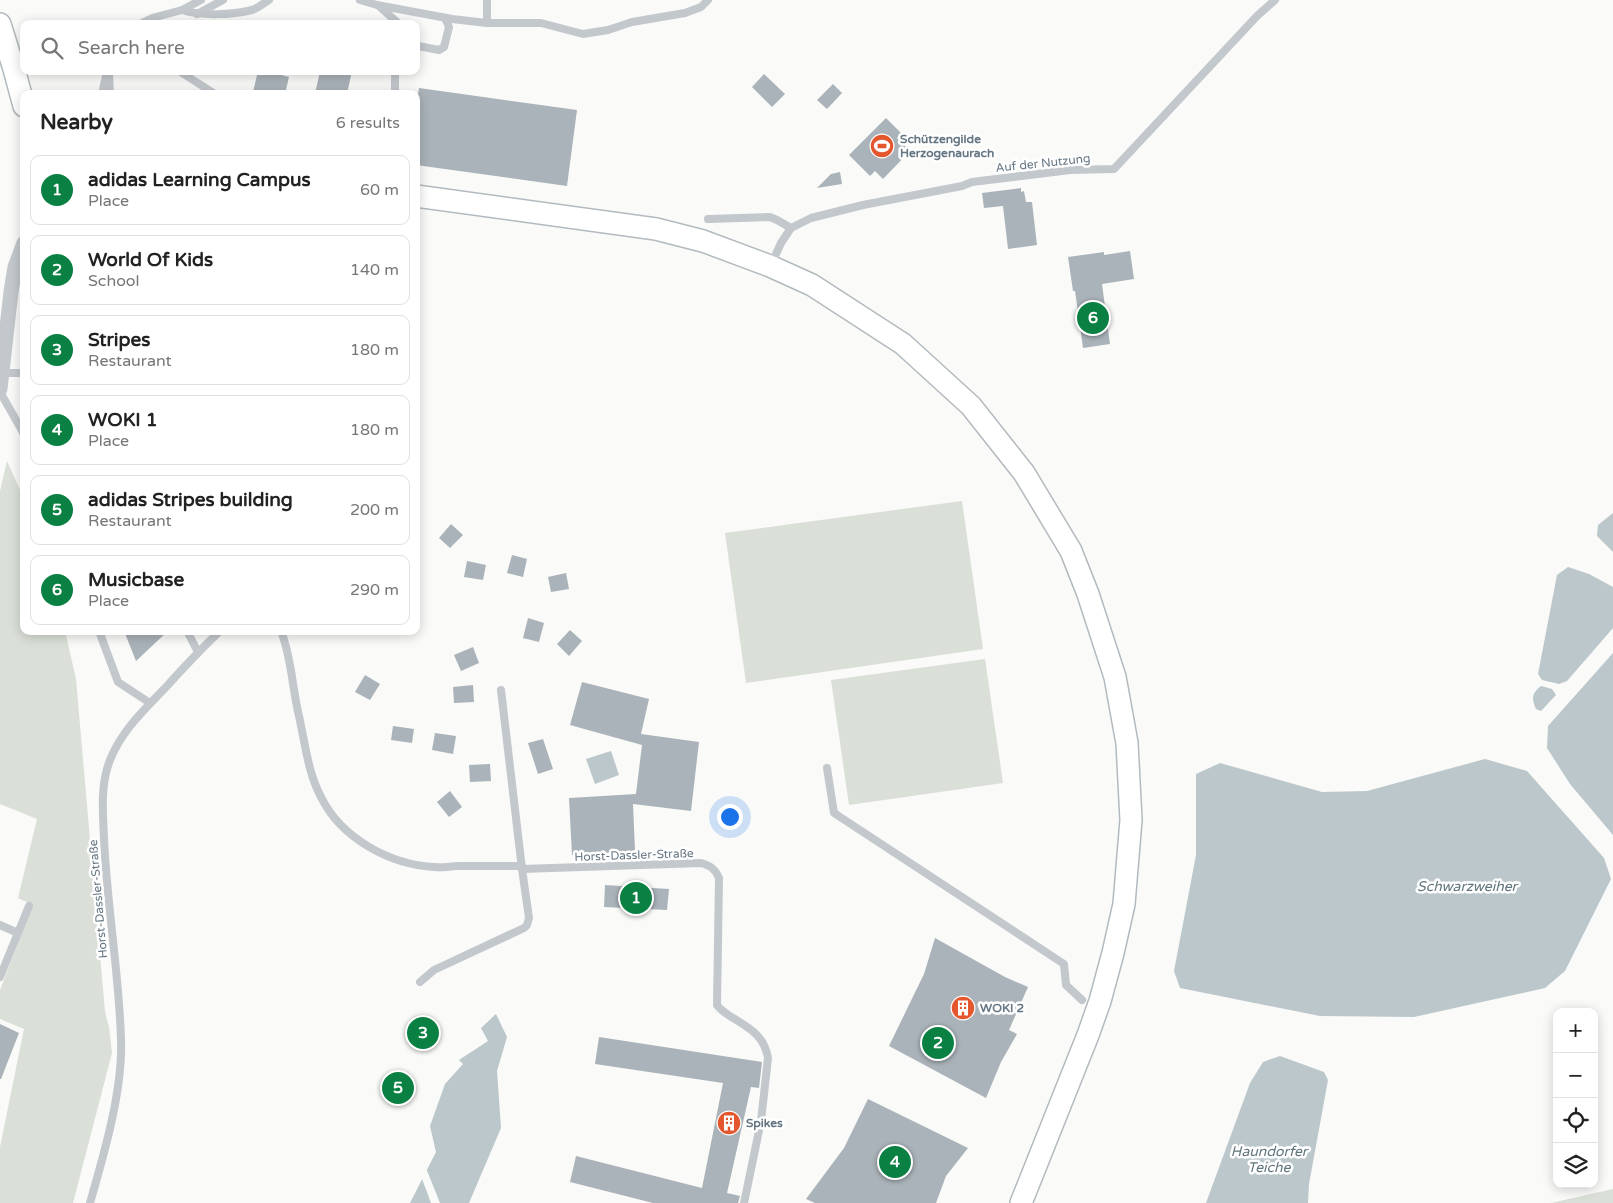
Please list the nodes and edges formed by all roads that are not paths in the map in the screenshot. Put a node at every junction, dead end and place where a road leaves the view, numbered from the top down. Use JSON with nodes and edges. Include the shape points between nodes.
{"nodes":[{"id":1,"x":201,"y":0,"type":"edge"},
{"id":2,"x":223,"y":0,"type":"edge"},
{"id":3,"x":269,"y":0,"type":"edge"},
{"id":4,"x":360,"y":0,"type":"edge"},
{"id":5,"x":487,"y":0,"type":"edge"},
{"id":6,"x":708,"y":0,"type":"edge"},
{"id":7,"x":1275,"y":0,"type":"edge"},
{"id":8,"x":378,"y":3,"type":"edge"},
{"id":9,"x":182,"y":10,"type":"junction"},
{"id":10,"x":195,"y":14,"type":"junction"},
{"id":11,"x":445,"y":18,"type":"junction"},
{"id":12,"x":148,"y":20,"type":"edge"},
{"id":13,"x":395,"y":20,"type":"edge"},
{"id":14,"x":486,"y":23,"type":"junction"},
{"id":15,"x":0,"y":24,"type":"edge"},
{"id":16,"x":420,"y":46,"type":"edge"},
{"id":17,"x":107,"y":75,"type":"edge"},
{"id":18,"x":108,"y":75,"type":"edge"},
{"id":19,"x":186,"y":75,"type":"edge"},
{"id":20,"x":395,"y":75,"type":"edge"},
{"id":21,"x":20,"y":90,"type":"edge"},
{"id":22,"x":103,"y":90,"type":"edge"},
{"id":23,"x":110,"y":90,"type":"edge"},
{"id":24,"x":210,"y":90,"type":"edge"},
{"id":25,"x":395,"y":90,"type":"edge"},
{"id":26,"x":420,"y":197,"type":"edge"},
{"id":27,"x":708,"y":219,"type":"dead end"},
{"id":28,"x":791,"y":228,"type":"junction"},
{"id":29,"x":20,"y":253,"type":"edge"},
{"id":30,"x":770,"y":266,"type":"junction"},
{"id":31,"x":2,"y":373,"type":"junction"},
{"id":32,"x":20,"y":374,"type":"edge"},
{"id":33,"x":0,"y":391,"type":"edge"},
{"id":34,"x":20,"y":427,"type":"edge"},
{"id":35,"x":100,"y":635,"type":"edge"},
{"id":36,"x":189,"y":635,"type":"edge"},
{"id":37,"x":216,"y":635,"type":"edge"},
{"id":38,"x":282,"y":635,"type":"edge"},
{"id":39,"x":198,"y":652,"type":"junction"},
{"id":40,"x":501,"y":690,"type":"dead end"},
{"id":41,"x":150,"y":702,"type":"junction"},
{"id":42,"x":827,"y":768,"type":"dead end"},
{"id":43,"x":522,"y":868,"type":"junction"},
{"id":44,"x":29,"y":906,"type":"dead end"},
{"id":45,"x":0,"y":926,"type":"edge"},
{"id":46,"x":18,"y":933,"type":"junction"},
{"id":47,"x":0,"y":977,"type":"edge"},
{"id":48,"x":420,"y":982,"type":"dead end"},
{"id":49,"x":1082,"y":1000,"type":"dead end"},
{"id":50,"x":90,"y":1203,"type":"edge"},
{"id":51,"x":744,"y":1203,"type":"edge"},
{"id":52,"x":1021,"y":1203,"type":"edge"}],
"edges":[{"from":1,"to":9,"type":"lane"},
{"from":2,"to":10,"type":"lane"},
{"from":3,"to":10,"type":"lane","via":[[253,10]]},
{"from":4,"to":8,"type":"lane"},
{"from":5,"to":14,"type":"lane"},
{"from":6,"to":14,"type":"lane","via":[[701,7],[685,13],[583,34],[541,23]]},
{"from":7,"to":28,"type":"lane","name":"Auf der Nutzung","via":[[1114,169],[1070,170],[972,182],[811,218]]},
{"from":8,"to":11,"type":"lane"},
{"from":8,"to":13,"type":"lane"},
{"from":9,"to":10,"type":"lane"},
{"from":9,"to":12,"type":"lane"},
{"from":11,"to":14,"type":"lane"},
{"from":11,"to":16,"type":"lane","via":[[450,28],[444,47],[439,50]]},
{"from":15,"to":21,"type":"street"},
{"from":17,"to":22,"type":"lane"},
{"from":18,"to":23,"type":"lane"},
{"from":19,"to":24,"type":"lane"},
{"from":20,"to":25,"type":"lane"},
{"from":26,"to":30,"type":"street","via":[[656,229],[703,241]]},
{"from":27,"to":28,"type":"lane","via":[[770,217]]},
{"from":28,"to":30,"type":"lane"},
{"from":29,"to":31,"type":"street","via":[[11,292]]},
{"from":30,"to":52,"type":"street","via":[[812,285],[903,344],[971,406],[1024,473],[1071,551],[1115,677],[1127,743],[1131,820],[1124,904],[1094,1018]]},
{"from":31,"to":32,"type":"lane"},
{"from":31,"to":33,"type":"street"},
{"from":33,"to":34,"type":"lane"},
{"from":35,"to":41,"type":"lane","via":[[118,682]]},
{"from":36,"to":39,"type":"lane"},
{"from":37,"to":39,"type":"lane","name":"Horst-Dassler-Straße"},
{"from":38,"to":43,"type":"lane","name":"Horst-Dassler-Straße","via":[[314,781],[337,821],[357,840],[414,865]]},
{"from":39,"to":41,"type":"lane","name":"Horst-Dassler-Straße"},
{"from":40,"to":43,"type":"lane"},
{"from":41,"to":50,"type":"lane","name":"Horst-Dassler-Straße","via":[[116,745],[104,784],[105,860],[121,1041],[116,1100]]},
{"from":42,"to":49,"type":"lane","via":[[834,813],[1064,964],[1066,985]]},
{"from":43,"to":48,"type":"lane","via":[[530,918],[527,925],[434,970]]},
{"from":43,"to":51,"type":"lane","name":"Horst-Dassler-Straße","via":[[701,863],[716,870],[720,886],[717,1006],[756,1034],[767,1050],[768,1058],[761,1120]]},
{"from":44,"to":46,"type":"lane"},
{"from":45,"to":46,"type":"lane"},
{"from":46,"to":47,"type":"lane"}]}
